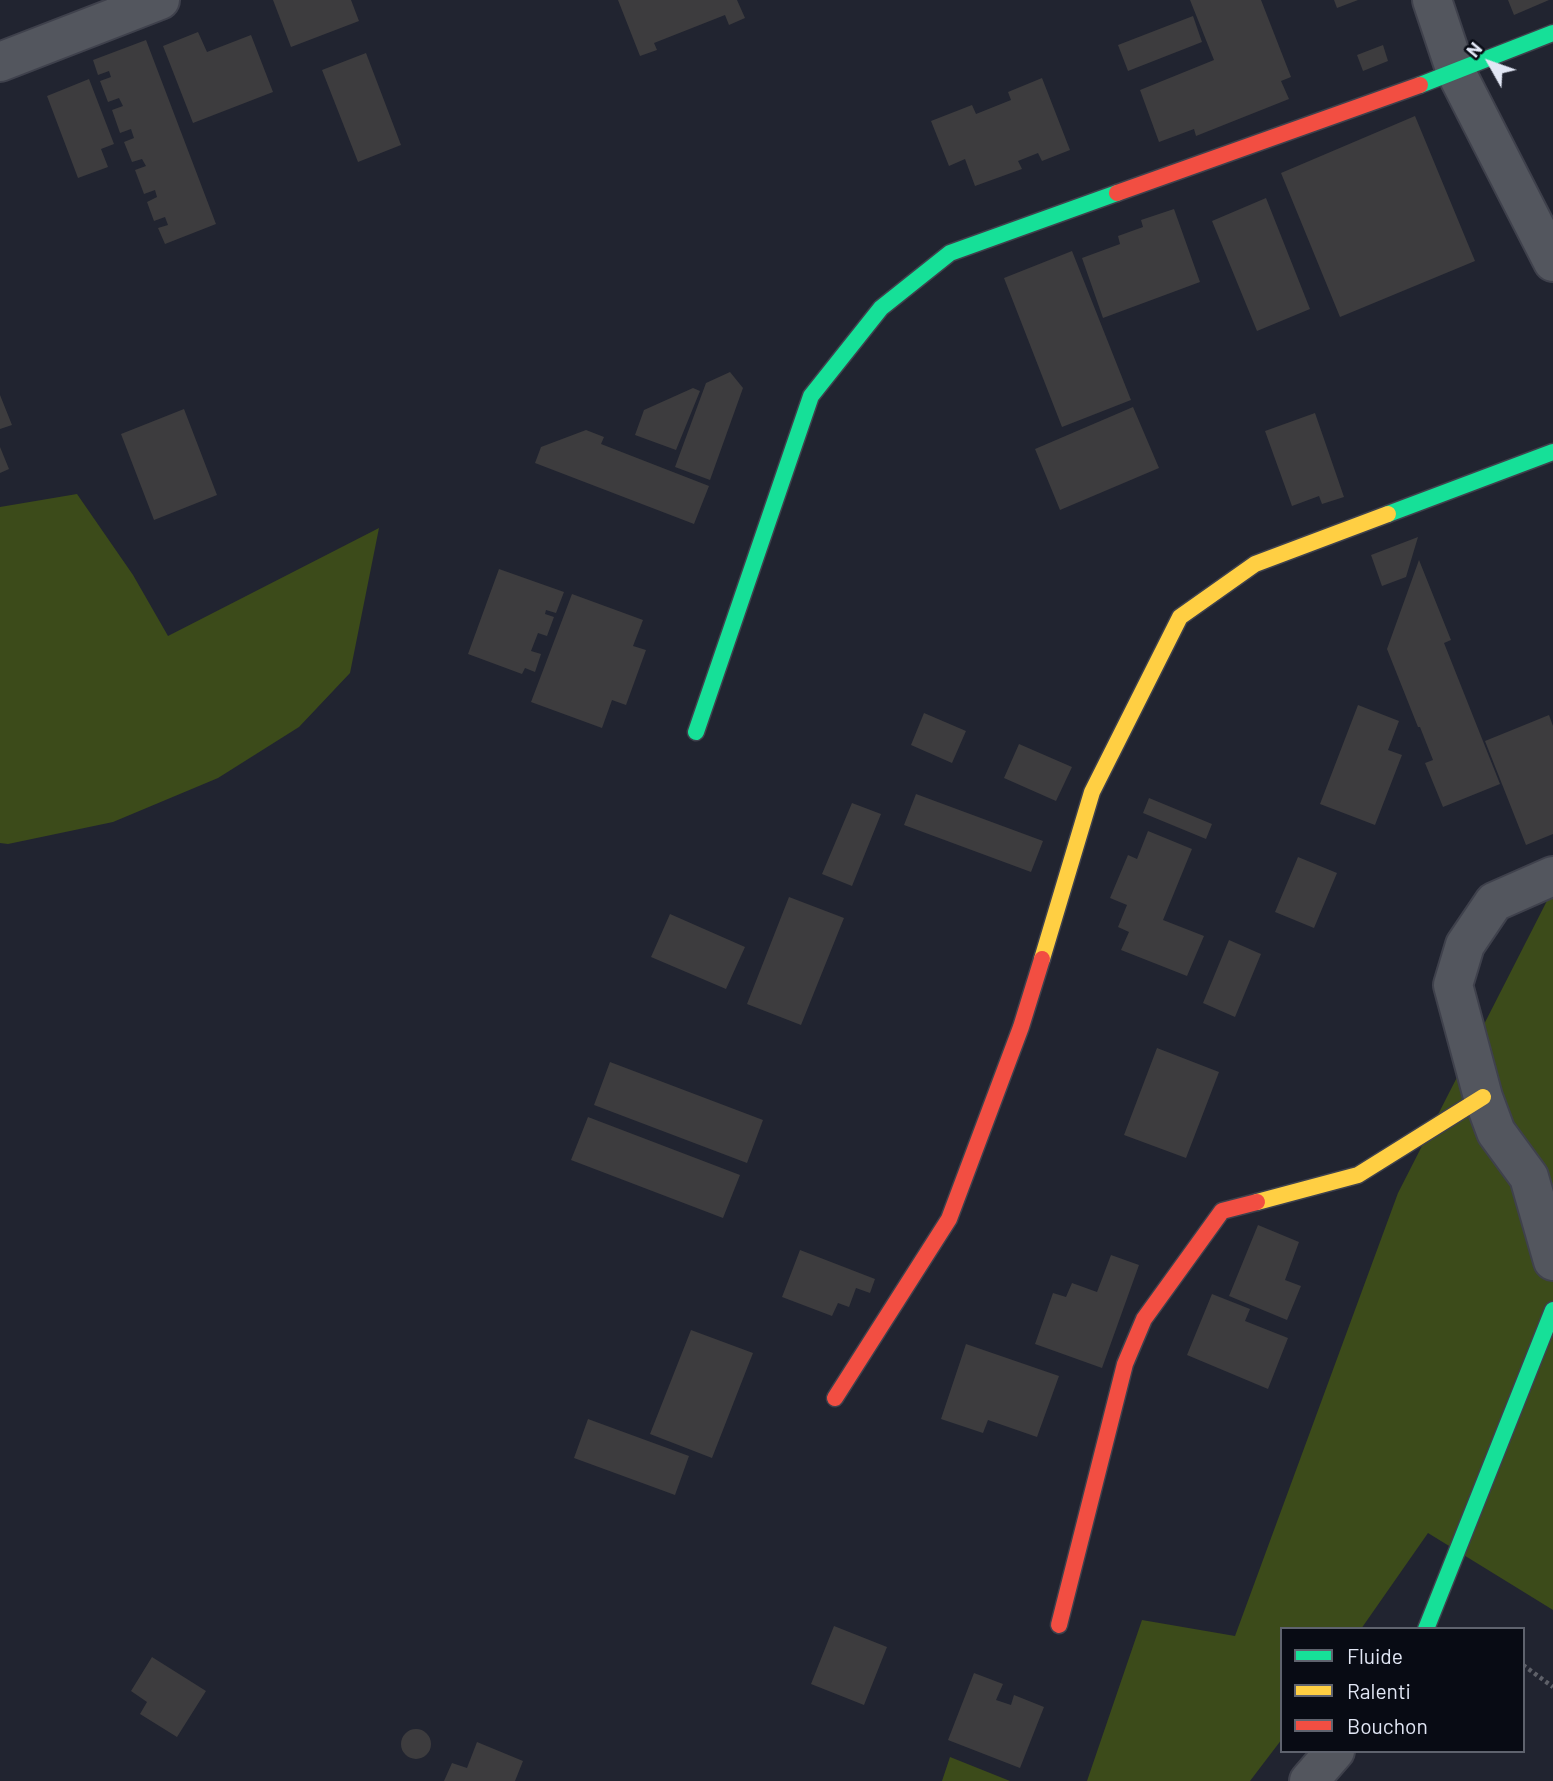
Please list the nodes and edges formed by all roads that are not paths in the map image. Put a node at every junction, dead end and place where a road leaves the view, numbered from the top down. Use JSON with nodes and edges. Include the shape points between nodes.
{"nodes":[{"id":1,"x":160,"y":0,"type":"edge"},
{"id":2,"x":1432,"y":0,"type":"edge"},
{"id":3,"x":1553,"y":33,"type":"edge"},
{"id":4,"x":0,"y":62,"type":"edge"},
{"id":5,"x":1455,"y":72,"type":"junction"},
{"id":6,"x":1553,"y":262,"type":"edge"},
{"id":7,"x":1553,"y":452,"type":"edge"},
{"id":8,"x":696,"y":733,"type":"dead end"},
{"id":9,"x":1553,"y":876,"type":"edge"},
{"id":10,"x":1483,"y":1097,"type":"junction"},
{"id":11,"x":1553,"y":1261,"type":"edge"},
{"id":12,"x":1553,"y":1310,"type":"edge"},
{"id":13,"x":835,"y":1398,"type":"dead end"},
{"id":14,"x":1059,"y":1625,"type":"dead end"},
{"id":15,"x":1427,"y":1627,"type":"edge"},
{"id":16,"x":1333,"y":1753,"type":"edge"},
{"id":17,"x":1309,"y":1781,"type":"edge"}],
"edges":[{"from":1,"to":4,"type":"street"},
{"from":2,"to":5,"type":"street"},
{"from":3,"to":5,"type":"street"},
{"from":5,"to":6,"type":"street"},
{"from":5,"to":8,"type":"street","via":[[950,253],[881,308],[811,396]]},
{"from":7,"to":13,"type":"street","via":[[1255,564],[1180,617],[1091,792],[1021,1027],[949,1219]]},
{"from":9,"to":10,"type":"street","via":[[1494,902],[1465,946],[1453,985]]},
{"from":10,"to":11,"type":"street","via":[[1496,1132],[1529,1177]]},
{"from":10,"to":14,"type":"street","via":[[1358,1175],[1222,1211],[1144,1320],[1125,1364]]},
{"from":12,"to":15,"type":"street"},
{"from":16,"to":17,"type":"street"}]}
